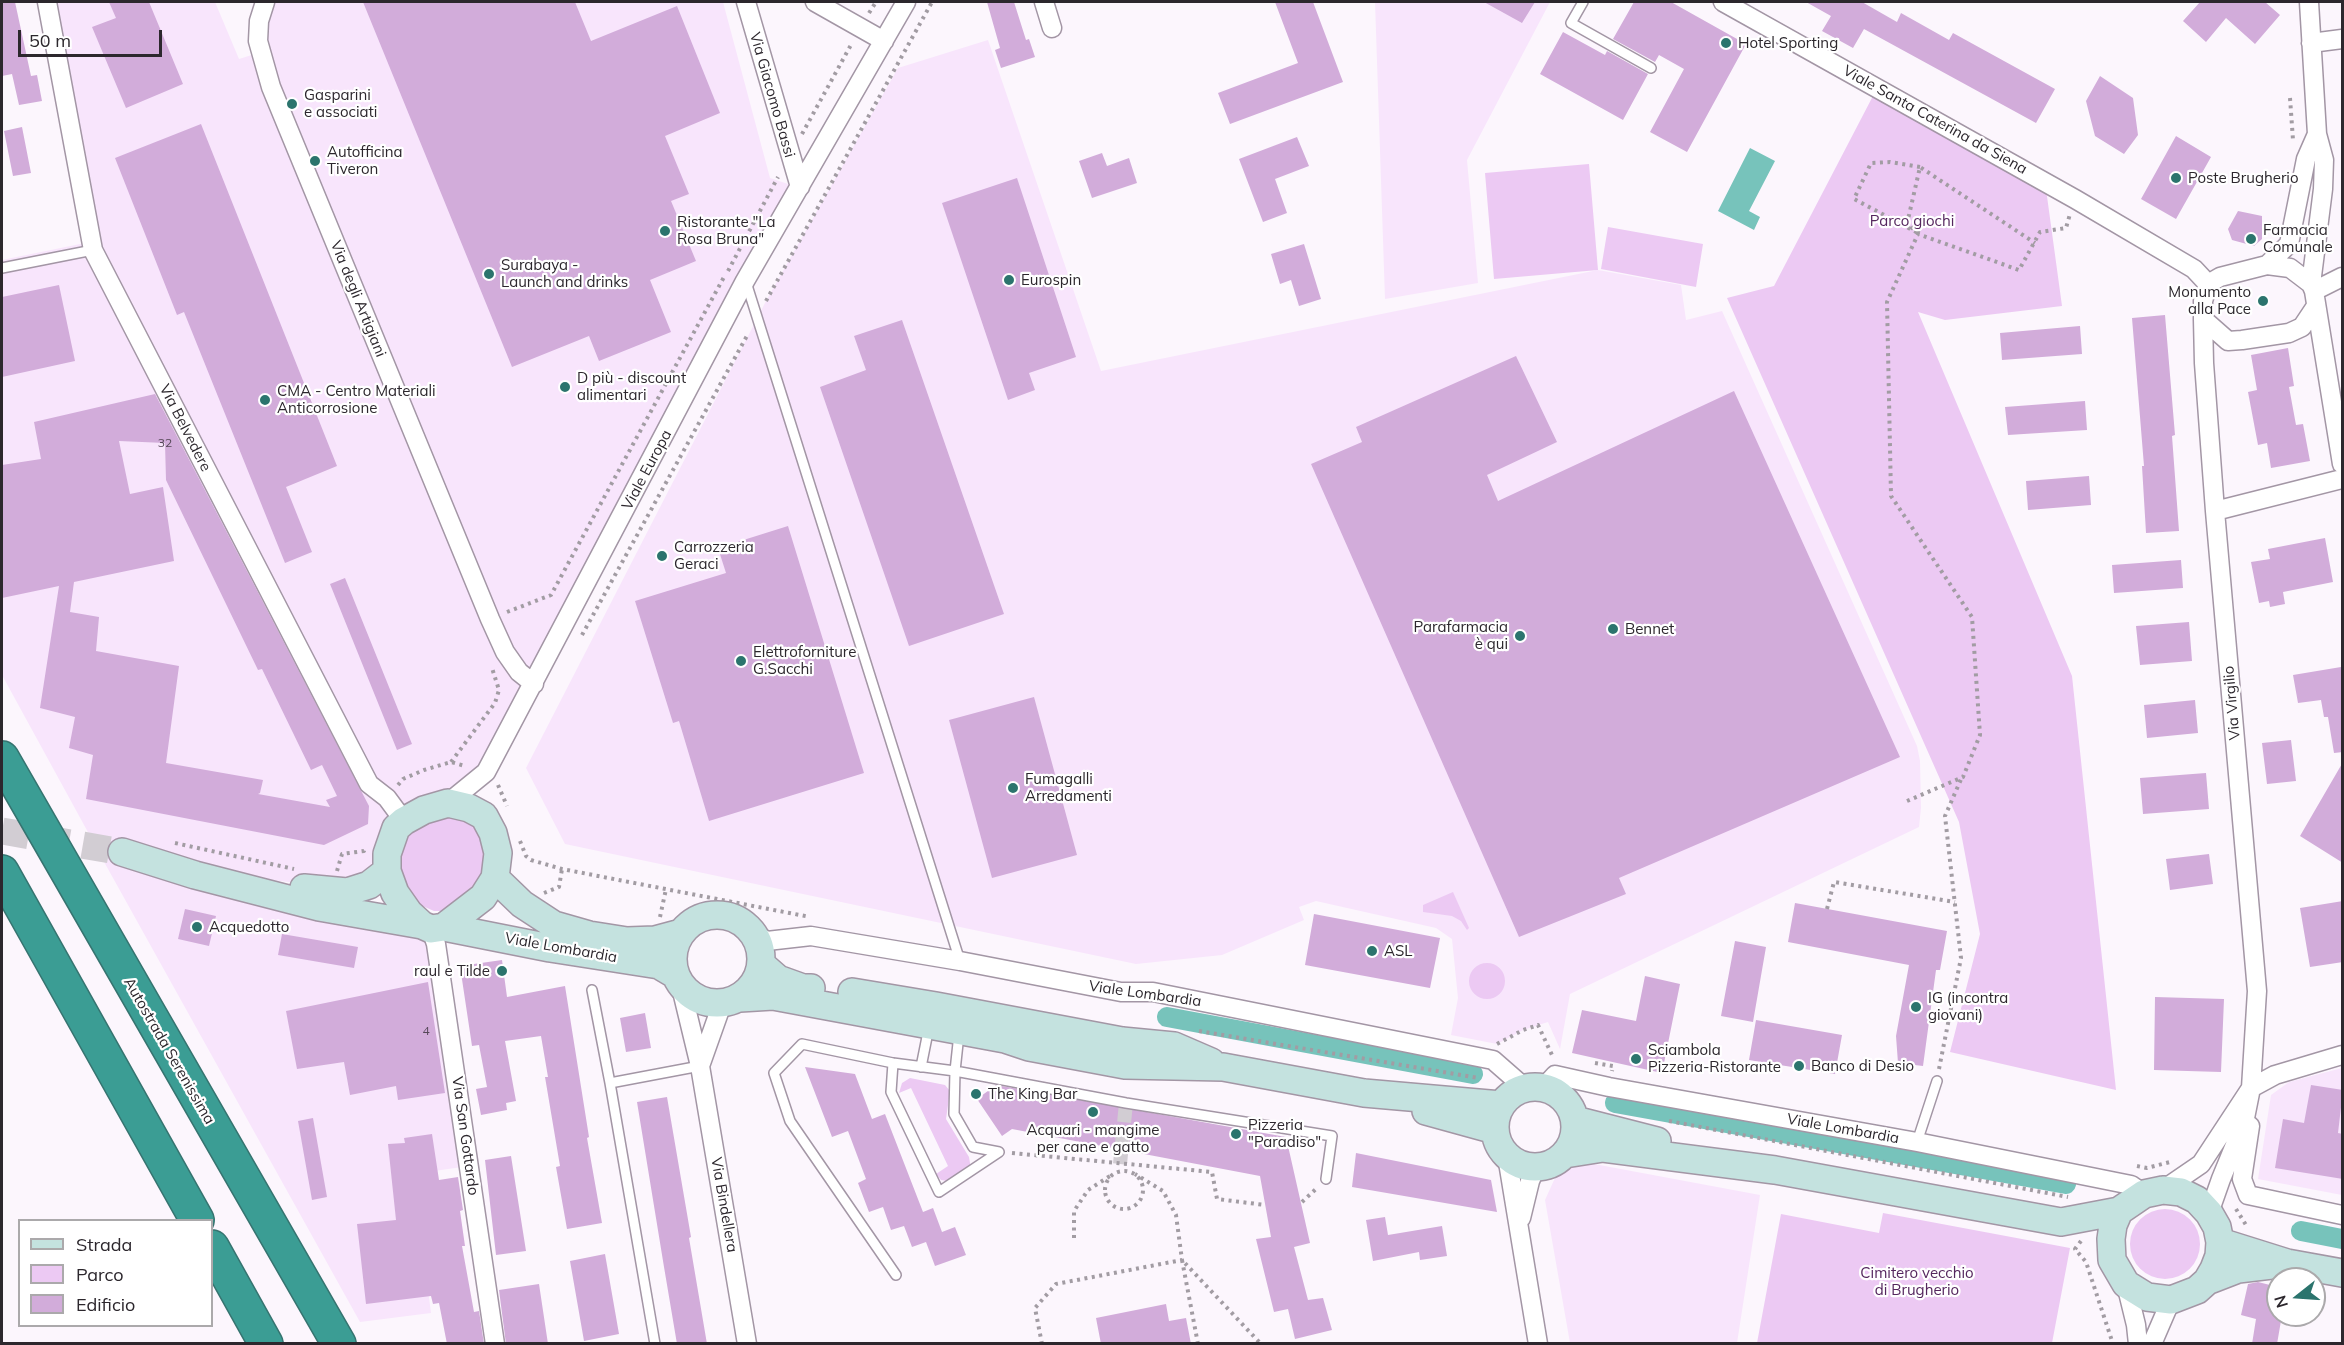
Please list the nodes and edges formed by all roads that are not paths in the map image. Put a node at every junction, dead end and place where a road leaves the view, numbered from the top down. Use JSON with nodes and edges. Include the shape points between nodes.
{"nodes":[{"id":1,"x":47,"y":2,"type":"edge"},
{"id":2,"x":265,"y":2,"type":"edge"},
{"id":3,"x":746,"y":2,"type":"edge"},
{"id":4,"x":815,"y":2,"type":"edge"},
{"id":5,"x":906,"y":2,"type":"edge"},
{"id":6,"x":1044,"y":2,"type":"edge"},
{"id":7,"x":1582,"y":2,"type":"edge"},
{"id":8,"x":1723,"y":2,"type":"edge"},
{"id":9,"x":2309,"y":2,"type":"edge"},
{"id":10,"x":1052,"y":28,"type":"dead end"},
{"id":11,"x":2343,"y":39,"type":"edge"},
{"id":12,"x":884,"y":41,"type":"junction"},
{"id":13,"x":2312,"y":43,"type":"junction"},
{"id":14,"x":1651,"y":68,"type":"dead end"},
{"id":15,"x":2317,"y":134,"type":"junction"},
{"id":16,"x":800,"y":188,"type":"junction"},
{"id":17,"x":93,"y":250,"type":"junction"},
{"id":18,"x":2267,"y":265,"type":"junction"},
{"id":19,"x":2,"y":268,"type":"edge"},
{"id":20,"x":2343,"y":278,"type":"edge"},
{"id":21,"x":745,"y":281,"type":"junction"},
{"id":22,"x":2208,"y":285,"type":"junction"},
{"id":23,"x":2314,"y":294,"type":"junction"},
{"id":24,"x":2203,"y":319,"type":"junction"},
{"id":25,"x":2343,"y":464,"type":"edge"},
{"id":26,"x":2343,"y":479,"type":"edge"},
{"id":27,"x":2215,"y":511,"type":"junction"},
{"id":28,"x":534,"y":684,"type":"junction"},
{"id":29,"x":2,"y":758,"type":"edge"},
{"id":30,"x":448,"y":803,"type":"junction"},
{"id":31,"x":404,"y":821,"type":"junction"},
{"id":32,"x":122,"y":852,"type":"tunnel mouth"},
{"id":33,"x":387,"y":871,"type":"junction"},
{"id":34,"x":2,"y":872,"type":"edge"},
{"id":35,"x":195,"y":875,"type":"junction"},
{"id":36,"x":495,"y":878,"type":"junction"},
{"id":37,"x":432,"y":927,"type":"junction"},
{"id":38,"x":681,"y":933,"type":"junction"},
{"id":39,"x":756,"y":935,"type":"junction"},
{"id":40,"x":960,"y":961,"type":"junction"},
{"id":41,"x":762,"y":965,"type":"junction"},
{"id":42,"x":678,"y":979,"type":"junction"},
{"id":43,"x":592,"y":990,"type":"dead end"},
{"id":44,"x":892,"y":999,"type":"junction"},
{"id":45,"x":731,"y":1001,"type":"junction"},
{"id":46,"x":930,"y":1025,"type":"junction"},
{"id":47,"x":960,"y":1030,"type":"junction"},
{"id":48,"x":2343,"y":1055,"type":"edge"},
{"id":49,"x":893,"y":1063,"type":"junction"},
{"id":50,"x":700,"y":1066,"type":"junction"},
{"id":51,"x":921,"y":1067,"type":"junction"},
{"id":52,"x":1223,"y":1067,"type":"junction"},
{"id":53,"x":955,"y":1071,"type":"junction"},
{"id":54,"x":1937,"y":1081,"type":"road end"},
{"id":55,"x":610,"y":1083,"type":"junction"},
{"id":56,"x":1534,"y":1088,"type":"junction"},
{"id":57,"x":2251,"y":1088,"type":"junction"},
{"id":58,"x":1498,"y":1118,"type":"junction"},
{"id":59,"x":1575,"y":1120,"type":"junction"},
{"id":60,"x":1917,"y":1142,"type":"junction"},
{"id":61,"x":1565,"y":1154,"type":"junction"},
{"id":62,"x":1507,"y":1156,"type":"junction"},
{"id":63,"x":1536,"y":1167,"type":"junction"},
{"id":64,"x":1775,"y":1170,"type":"junction"},
{"id":65,"x":1326,"y":1179,"type":"road end"},
{"id":66,"x":2154,"y":1192,"type":"junction"},
{"id":67,"x":2120,"y":1211,"type":"junction"},
{"id":68,"x":2209,"y":1213,"type":"junction"},
{"id":69,"x":2343,"y":1215,"type":"edge"},
{"id":70,"x":195,"y":1219,"type":"edge"},
{"id":71,"x":2061,"y":1222,"type":"junction"},
{"id":72,"x":1519,"y":1226,"type":"junction"},
{"id":73,"x":2220,"y":1242,"type":"junction"},
{"id":74,"x":213,"y":1249,"type":"edge"},
{"id":75,"x":2112,"y":1260,"type":"junction"},
{"id":76,"x":2287,"y":1263,"type":"junction"},
{"id":77,"x":2343,"y":1273,"type":"edge"},
{"id":78,"x":896,"y":1275,"type":"dead end"},
{"id":79,"x":2207,"y":1281,"type":"junction"},
{"id":80,"x":2126,"y":1284,"type":"junction"},
{"id":81,"x":2171,"y":1300,"type":"junction"},
{"id":82,"x":266,"y":1344,"type":"edge"},
{"id":83,"x":339,"y":1344,"type":"edge"},
{"id":84,"x":495,"y":1344,"type":"edge"},
{"id":85,"x":655,"y":1344,"type":"edge"},
{"id":86,"x":747,"y":1344,"type":"edge"},
{"id":87,"x":1538,"y":1344,"type":"edge"},
{"id":88,"x":2138,"y":1344,"type":"edge"},
{"id":89,"x":2152,"y":1344,"type":"edge"}],
"edges":[{"from":1,"to":17,"type":"street","name":"Via Belvedere"},
{"from":2,"to":28,"type":"street","name":"Via degli Artigiani","via":[[258,41],[271,87],[490,619],[505,652],[519,672]]},
{"from":3,"to":16,"type":"street","name":"Via Giacomo Bassi"},
{"from":4,"to":12,"type":"street"},
{"from":5,"to":12,"type":"street","name":"Viale Europa"},
{"from":6,"to":10,"type":"street"},
{"from":7,"to":14,"type":"lane","via":[[1571,23]]},
{"from":8,"to":22,"type":"street","name":"Viale Santa Caterina da Siena","via":[[2075,199],[2194,269]]},
{"from":9,"to":13,"type":"street"},
{"from":11,"to":13,"type":"street"},
{"from":12,"to":16,"type":"street","name":"Viale Europa"},
{"from":13,"to":15,"type":"street"},
{"from":15,"to":18,"type":"street","via":[[2306,159],[2289,244]]},
{"from":15,"to":23,"type":"street","via":[[2324,159]]},
{"from":16,"to":21,"type":"street","name":"Viale Europa"},
{"from":17,"to":19,"type":"lane"},
{"from":17,"to":31,"type":"street","name":"Via Belvedere","via":[[369,784],[387,798]]},
{"from":18,"to":22,"type":"street","via":[[2220,277]]},
{"from":18,"to":23,"type":"street","via":[[2290,268]]},
{"from":20,"to":23,"type":"street"},
{"from":21,"to":28,"type":"street","name":"Viale Europa"},
{"from":21,"to":40,"type":"lane"},
{"from":22,"to":24,"type":"street"},
{"from":23,"to":24,"type":"street","via":[[2302,327],[2289,333],[2228,341]]},
{"from":23,"to":25,"type":"street"},
{"from":24,"to":27,"type":"street","name":"Via Virgilio"},
{"from":26,"to":27,"type":"street"},
{"from":27,"to":57,"type":"street","name":"Via Virgilio","via":[[2257,990]]},
{"from":28,"to":30,"type":"street","name":"Viale Europa","via":[[486,772]]},
{"from":29,"to":83,"type":"highway","name":"Autostrada Serenissima"},
{"from":30,"to":31,"type":"main road"},
{"from":30,"to":36,"type":"main road","via":[[484,816],[498,853]]},
{"from":31,"to":33,"type":"main road","via":[[391,841]]},
{"from":32,"to":35,"type":"main road","name":"Viale Lombardia"},
{"from":33,"to":35,"type":"main road","name":"Viale Lombardia","via":[[369,885],[347,892]]},
{"from":33,"to":37,"type":"main road","via":[[395,893],[409,913]]},
{"from":34,"to":70,"type":"highway"},
{"from":35,"to":37,"type":"main road","name":"Viale Lombardia","via":[[319,907]]},
{"from":36,"to":37,"type":"main road","via":[[483,897]]},
{"from":36,"to":38,"type":"main road","name":"Viale Lombardia","via":[[522,904],[554,924],[589,935],[636,941]]},
{"from":37,"to":42,"type":"main road","name":"Viale Lombardia","via":[[659,965]]},
{"from":37,"to":84,"type":"street","name":"Via San Gottardo"},
{"from":38,"to":39,"type":"main road","via":[[693,921],[710,915],[728,915],[744,922]]},
{"from":38,"to":42,"type":"main road","via":[[674,954]]},
{"from":39,"to":40,"type":"street","name":"Viale Lombardia","via":[[767,941],[812,936]]},
{"from":39,"to":41,"type":"main road"},
{"from":40,"to":56,"type":"street","name":"Viale Lombardia","via":[[1121,992],[1153,992],[1493,1060]]},
{"from":41,"to":44,"type":"main road","via":[[778,979],[802,988]]},
{"from":41,"to":45,"type":"main road","via":[[755,984]]},
{"from":42,"to":45,"type":"main road","via":[[691,995],[706,1002]]},
{"from":42,"to":50,"type":"street","name":"Via Bindellera"},
{"from":43,"to":55,"type":"lane"},
{"from":44,"to":47,"type":"lane","via":[[915,1013],[942,1016]]},
{"from":44,"to":52,"type":"main road","via":[[1122,1041],[1174,1046]]},
{"from":45,"to":46,"type":"main road","via":[[773,996]]},
{"from":45,"to":50,"type":"street","name":"Via Bindellera"},
{"from":46,"to":47,"type":"main road"},
{"from":46,"to":51,"type":"lane"},
{"from":47,"to":52,"type":"main road","via":[[1125,1065]]},
{"from":47,"to":53,"type":"lane"},
{"from":48,"to":57,"type":"street","via":[[2275,1076]]},
{"from":49,"to":51,"type":"lane"},
{"from":49,"to":53,"type":"lane","via":[[891,1092],[939,1192],[999,1152],[974,1147],[954,1114]]},
{"from":49,"to":78,"type":"lane","via":[[802,1044],[774,1073],[790,1121]]},
{"from":50,"to":55,"type":"lane"},
{"from":50,"to":86,"type":"street","name":"Via Bindellera"},
{"from":51,"to":53,"type":"lane"},
{"from":52,"to":58,"type":"main road"},
{"from":53,"to":65,"type":"lane","via":[[1332,1136]]},
{"from":54,"to":60,"type":"lane"},
{"from":55,"to":85,"type":"lane"},
{"from":56,"to":58,"type":"main road","via":[[1512,1094]]},
{"from":56,"to":59,"type":"main road","via":[[1555,1092],[1564,1099]]},
{"from":56,"to":60,"type":"street","name":"Viale Lombardia","via":[[1555,1075]]},
{"from":57,"to":66,"type":"street","name":"Via Virgilio","via":[[2201,1164]]},
{"from":57,"to":68,"type":"street","name":"Via Virgilio","via":[[2244,1123]]},
{"from":57,"to":69,"type":"street","via":[[2252,1113],[2242,1179],[2248,1195]]},
{"from":58,"to":62,"type":"main road","via":[[1499,1144]]},
{"from":59,"to":61,"type":"main road","via":[[1574,1138]]},
{"from":59,"to":64,"type":"main road"},
{"from":60,"to":66,"type":"street","name":"Viale Lombardia"},
{"from":61,"to":63,"type":"main road","via":[[1552,1164]]},
{"from":61,"to":64,"type":"main road","via":[[1603,1148]]},
{"from":62,"to":63,"type":"main road"},
{"from":62,"to":72,"type":"street"},
{"from":63,"to":72,"type":"street"},
{"from":64,"to":71,"type":"main road"},
{"from":66,"to":67,"type":"main road"},
{"from":66,"to":68,"type":"main road","via":[[2181,1192],[2197,1200]]},
{"from":67,"to":71,"type":"main road"},
{"from":67,"to":75,"type":"main road","via":[[2112,1225]]},
{"from":68,"to":73,"type":"main road"},
{"from":71,"to":75,"type":"main road","via":[[2097,1244]]},
{"from":72,"to":87,"type":"street"},
{"from":73,"to":76,"type":"main road"},
{"from":73,"to":79,"type":"main road","via":[[2219,1256]]},
{"from":74,"to":82,"type":"highway"},
{"from":75,"to":80,"type":"main road"},
{"from":76,"to":77,"type":"main road"},
{"from":76,"to":79,"type":"main road","via":[[2238,1269]]},
{"from":79,"to":81,"type":"main road","via":[[2197,1290]]},
{"from":80,"to":81,"type":"main road","via":[[2147,1297]]},
{"from":80,"to":88,"type":"street"},
{"from":81,"to":89,"type":"street"}]}
